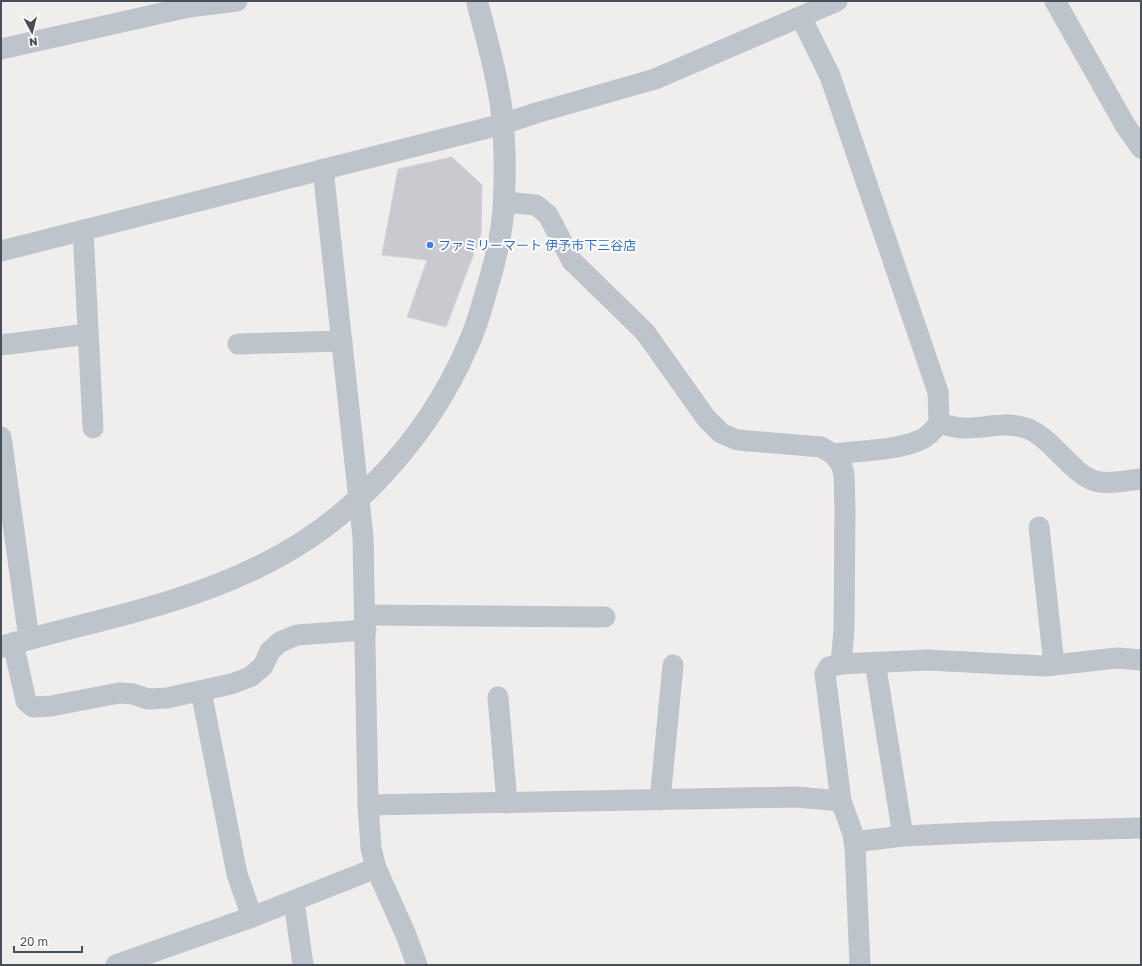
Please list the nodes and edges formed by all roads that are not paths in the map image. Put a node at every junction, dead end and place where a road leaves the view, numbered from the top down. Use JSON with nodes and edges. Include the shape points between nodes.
{"nodes":[{"id":1,"x":238,"y":1,"type":"edge"},
{"id":2,"x":478,"y":1,"type":"edge"},
{"id":3,"x":837,"y":1,"type":"edge"},
{"id":4,"x":1055,"y":1,"type":"edge"},
{"id":5,"x":801,"y":16,"type":"junction"},
{"id":6,"x":1,"y":49,"type":"edge"},
{"id":7,"x":503,"y":124,"type":"junction"},
{"id":8,"x":1141,"y":148,"type":"edge"},
{"id":9,"x":323,"y":169,"type":"junction"},
{"id":10,"x":504,"y":202,"type":"junction"},
{"id":11,"x":82,"y":230,"type":"junction"},
{"id":12,"x":1,"y":251,"type":"edge"},
{"id":13,"x":88,"y":334,"type":"junction"},
{"id":14,"x":342,"y":341,"type":"junction"},
{"id":15,"x":238,"y":344,"type":"dead end"},
{"id":16,"x":1,"y":345,"type":"edge"},
{"id":17,"x":939,"y":424,"type":"junction"},
{"id":18,"x":94,"y":428,"type":"dead end"},
{"id":19,"x":1,"y":437,"type":"edge"},
{"id":20,"x":833,"y":454,"type":"junction"},
{"id":21,"x":1141,"y":479,"type":"edge"},
{"id":22,"x":360,"y":498,"type":"junction"},
{"id":23,"x":1039,"y":527,"type":"dead end"},
{"id":24,"x":605,"y":618,"type":"dead end"},
{"id":25,"x":365,"y":622,"type":"junction"},
{"id":26,"x":14,"y":643,"type":"edge"},
{"id":27,"x":1141,"y":660,"type":"edge"},
{"id":28,"x":875,"y":662,"type":"junction"},
{"id":29,"x":841,"y":664,"type":"junction"},
{"id":30,"x":673,"y":665,"type":"dead end"},
{"id":31,"x":1054,"y":665,"type":"junction"},
{"id":32,"x":202,"y":690,"type":"junction"},
{"id":33,"x":498,"y":697,"type":"dead end"},
{"id":34,"x":660,"y":800,"type":"junction"},
{"id":35,"x":841,"y":801,"type":"junction"},
{"id":36,"x":506,"y":803,"type":"junction"},
{"id":37,"x":368,"y":805,"type":"junction"},
{"id":38,"x":1141,"y":828,"type":"edge"},
{"id":39,"x":903,"y":836,"type":"junction"},
{"id":40,"x":854,"y":842,"type":"junction"},
{"id":41,"x":376,"y":868,"type":"junction"},
{"id":42,"x":294,"y":901,"type":"junction"},
{"id":43,"x":252,"y":917,"type":"junction"},
{"id":44,"x":116,"y":965,"type":"edge"},
{"id":45,"x":303,"y":965,"type":"edge"},
{"id":46,"x":417,"y":965,"type":"edge"},
{"id":47,"x":860,"y":965,"type":"edge"}],
"edges":[{"from":1,"to":6,"type":"street","via":[[189,7]]},
{"from":2,"to":7,"type":"street","via":[[498,86]]},
{"from":3,"to":5,"type":"street"},
{"from":4,"to":8,"type":"street","via":[[1124,125]]},
{"from":5,"to":7,"type":"street","via":[[655,79]]},
{"from":5,"to":17,"type":"street","via":[[830,76],[936,384]]},
{"from":7,"to":9,"type":"street"},
{"from":7,"to":10,"type":"street"},
{"from":9,"to":11,"type":"street"},
{"from":9,"to":14,"type":"street"},
{"from":10,"to":20,"type":"street","via":[[536,205],[548,215],[572,261],[645,332],[706,418],[721,433],[737,440],[821,447]]},
{"from":10,"to":22,"type":"street","via":[[492,272],[469,345],[434,410],[413,441]]},
{"from":11,"to":12,"type":"street"},
{"from":11,"to":13,"type":"street"},
{"from":13,"to":16,"type":"street"},
{"from":13,"to":18,"type":"street"},
{"from":14,"to":15,"type":"street"},
{"from":14,"to":22,"type":"street"},
{"from":17,"to":20,"type":"street","via":[[921,440],[908,444]]},
{"from":17,"to":21,"type":"street","via":[[963,428],[995,424],[1016,425],[1042,436],[1093,482],[1107,484]]},
{"from":19,"to":26,"type":"street"},
{"from":20,"to":29,"type":"street","via":[[841,464],[844,474],[844,630]]},
{"from":22,"to":25,"type":"street"},
{"from":22,"to":26,"type":"street","via":[[325,527],[257,568],[238,576],[172,601]]},
{"from":23,"to":31,"type":"street"},
{"from":24,"to":25,"type":"street"},
{"from":25,"to":32,"type":"street","via":[[297,635],[280,642],[270,651],[263,666],[250,677]]},
{"from":25,"to":37,"type":"street"},
{"from":26,"to":32,"type":"street","via":[[26,701],[33,707],[119,693],[148,699],[167,698]]},
{"from":27,"to":31,"type":"street","via":[[1117,658]]},
{"from":28,"to":29,"type":"street"},
{"from":28,"to":31,"type":"street","via":[[928,660],[1017,666]]},
{"from":28,"to":39,"type":"street"},
{"from":29,"to":35,"type":"street","via":[[829,667],[824,674]]},
{"from":30,"to":34,"type":"street"},
{"from":32,"to":43,"type":"street","via":[[237,874]]},
{"from":33,"to":36,"type":"street"},
{"from":34,"to":35,"type":"street","via":[[796,797]]},
{"from":34,"to":36,"type":"street"},
{"from":35,"to":40,"type":"street"},
{"from":36,"to":37,"type":"street","via":[[425,802]]},
{"from":37,"to":41,"type":"street","via":[[371,848]]},
{"from":38,"to":39,"type":"street"},
{"from":39,"to":40,"type":"street"},
{"from":40,"to":47,"type":"street"},
{"from":41,"to":42,"type":"street"},
{"from":41,"to":46,"type":"street"},
{"from":42,"to":43,"type":"street"},
{"from":42,"to":45,"type":"street"},
{"from":43,"to":44,"type":"street"}]}
